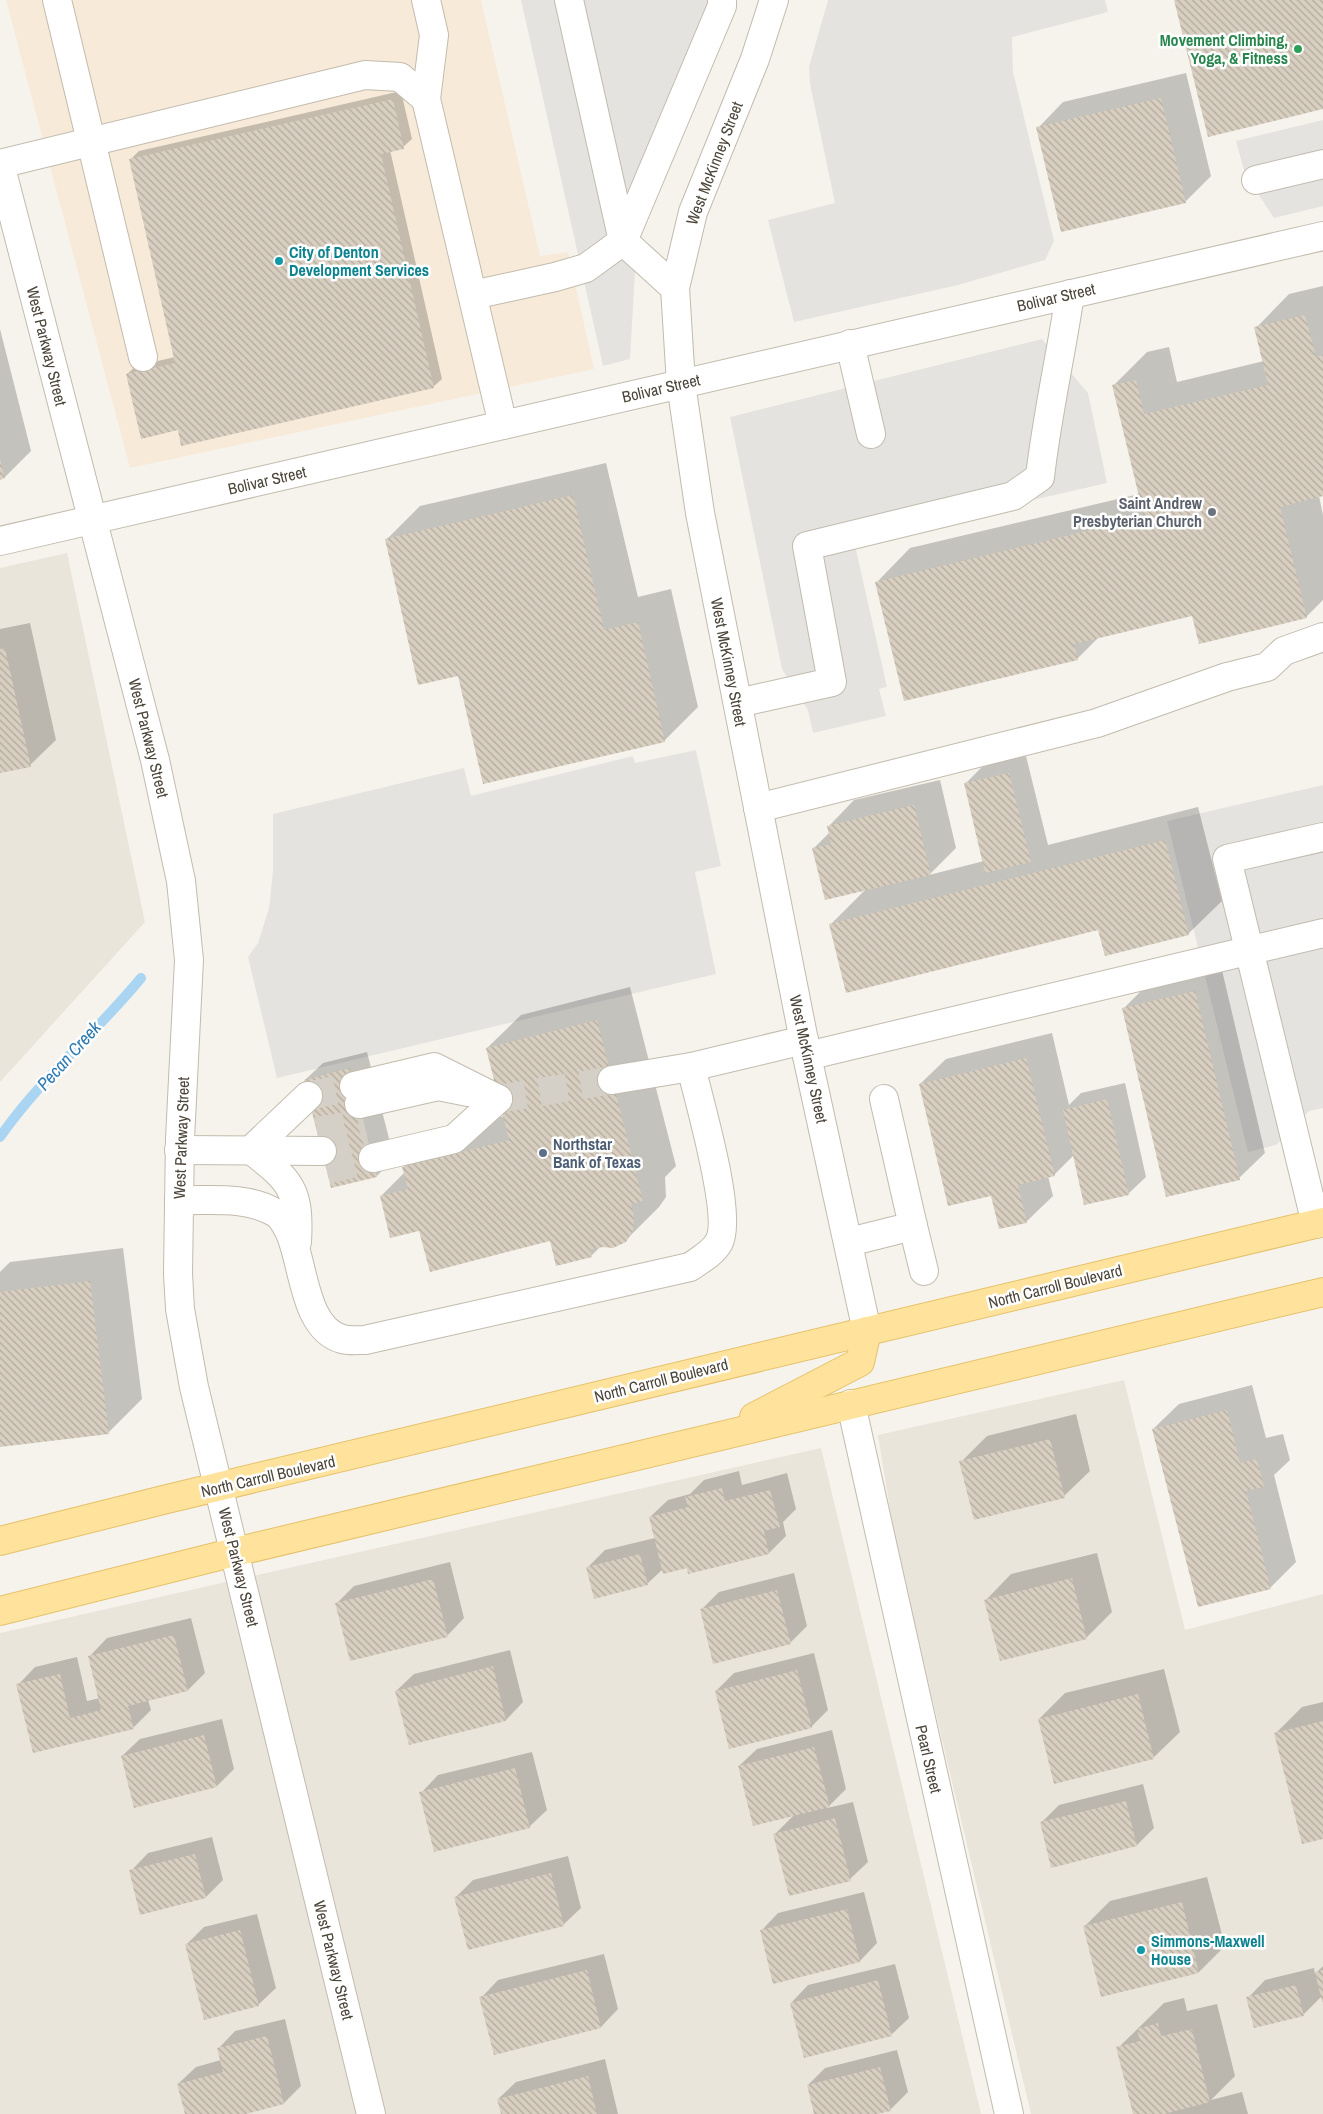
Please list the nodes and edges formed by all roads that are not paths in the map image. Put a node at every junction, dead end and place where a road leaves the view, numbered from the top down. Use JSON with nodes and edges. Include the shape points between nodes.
{"nodes":[{"id":1,"x":57,"y":0,"type":"edge"},
{"id":2,"x":426,"y":0,"type":"edge"},
{"id":3,"x":569,"y":0,"type":"edge"},
{"id":4,"x":722,"y":0,"type":"edge"},
{"id":5,"x":774,"y":0,"type":"edge"},
{"id":6,"x":426,"y":99,"type":"junction"},
{"id":7,"x":92,"y":141,"type":"junction"},
{"id":8,"x":1323,"y":164,"type":"edge"},
{"id":9,"x":1,"y":169,"type":"edge"},
{"id":10,"x":1256,"y":180,"type":"dead end"},
{"id":11,"x":1323,"y":236,"type":"edge"},
{"id":12,"x":623,"y":241,"type":"junction"},
{"id":13,"x":675,"y":288,"type":"junction"},
{"id":14,"x":1070,"y":294,"type":"junction"},
{"id":15,"x":474,"y":295,"type":"junction"},
{"id":16,"x":850,"y":344,"type":"junction"},
{"id":17,"x":143,"y":357,"type":"dead end"},
{"id":18,"x":681,"y":384,"type":"junction"},
{"id":19,"x":503,"y":425,"type":"junction"},
{"id":20,"x":871,"y":434,"type":"dead end"},
{"id":21,"x":92,"y":521,"type":"junction"},
{"id":22,"x":0,"y":541,"type":"edge"},
{"id":23,"x":1323,"y":637,"type":"edge"},
{"id":24,"x":738,"y":704,"type":"junction"},
{"id":25,"x":758,"y":808,"type":"junction"},
{"id":26,"x":1323,"y":837,"type":"edge"},
{"id":27,"x":1323,"y":933,"type":"edge"},
{"id":28,"x":1250,"y":950,"type":"junction"},
{"id":29,"x":806,"y":1048,"type":"junction"},
{"id":30,"x":691,"y":1067,"type":"junction"},
{"id":31,"x":612,"y":1080,"type":"tunnel mouth"},
{"id":32,"x":498,"y":1099,"type":"junction"},
{"id":33,"x":884,"y":1099,"type":"dead end"},
{"id":34,"x":364,"y":1122,"type":"junction"},
{"id":35,"x":317,"y":1132,"type":"junction"},
{"id":36,"x":179,"y":1150,"type":"junction"},
{"id":37,"x":251,"y":1150,"type":"junction"},
{"id":38,"x":179,"y":1200,"type":"junction"},
{"id":39,"x":1319,"y":1223,"type":"edge"},
{"id":40,"x":913,"y":1226,"type":"junction"},
{"id":41,"x":849,"y":1242,"type":"junction"},
{"id":42,"x":296,"y":1246,"type":"junction"},
{"id":43,"x":924,"y":1272,"type":"dead end"},
{"id":44,"x":1323,"y":1292,"type":"edge"},
{"id":45,"x":867,"y":1332,"type":"junction"},
{"id":46,"x":850,"y":1404,"type":"junction"},
{"id":47,"x":715,"y":1437,"type":"junction"},
{"id":48,"x":219,"y":1488,"type":"junction"},
{"id":49,"x":0,"y":1541,"type":"edge"},
{"id":50,"x":236,"y":1552,"type":"junction"},
{"id":51,"x":0,"y":1611,"type":"edge"},
{"id":52,"x":371,"y":2114,"type":"edge"},
{"id":53,"x":1009,"y":2114,"type":"edge"}],
"edges":[{"from":1,"to":7,"type":"street"},
{"from":2,"to":6,"type":"street","via":[[434,35]]},
{"from":3,"to":12,"type":"street"},
{"from":4,"to":12,"type":"street"},
{"from":5,"to":13,"type":"street","name":"West McKinney Street","via":[[755,59],[693,212]]},
{"from":6,"to":7,"type":"street","via":[[400,77],[365,75]]},
{"from":6,"to":15,"type":"street"},
{"from":7,"to":9,"type":"street"},
{"from":7,"to":17,"type":"street"},
{"from":8,"to":10,"type":"street"},
{"from":9,"to":21,"type":"street","name":"West Parkway Street"},
{"from":11,"to":14,"type":"street","name":"Bolivar Street"},
{"from":12,"to":13,"type":"street"},
{"from":12,"to":15,"type":"street","via":[[586,268]]},
{"from":13,"to":18,"type":"street","name":"West McKinney Street"},
{"from":14,"to":16,"type":"street","name":"Bolivar Street"},
{"from":14,"to":24,"type":"street","via":[[1046,424],[1040,477],[1013,496],[807,546],[832,682]]},
{"from":15,"to":19,"type":"street"},
{"from":16,"to":18,"type":"street","name":"Bolivar Street"},
{"from":16,"to":20,"type":"street"},
{"from":18,"to":19,"type":"street","name":"Bolivar Street"},
{"from":18,"to":24,"type":"street","name":"West McKinney Street","via":[[700,513]]},
{"from":19,"to":21,"type":"street","name":"Bolivar Street"},
{"from":21,"to":22,"type":"street","name":"Bolivar Street"},
{"from":21,"to":36,"type":"street","name":"West Parkway Street","via":[[168,814],[181,881],[189,960]]},
{"from":23,"to":25,"type":"street","via":[[1284,651],[1267,667],[1227,677],[1097,723]]},
{"from":24,"to":25,"type":"street","name":"West McKinney Street"},
{"from":25,"to":29,"type":"street","name":"West McKinney Street"},
{"from":26,"to":28,"type":"street","via":[[1227,859]]},
{"from":27,"to":28,"type":"street"},
{"from":28,"to":29,"type":"street"},
{"from":28,"to":39,"type":"street"},
{"from":29,"to":30,"type":"street"},
{"from":29,"to":41,"type":"street","name":"West McKinney Street"},
{"from":30,"to":31,"type":"street"},
{"from":30,"to":42,"type":"street","via":[[722,1200],[724,1223],[718,1242],[706,1257],[690,1267],[365,1340],[342,1339],[323,1329],[311,1310]]},
{"from":32,"to":34,"type":"street","via":[[444,1104]]},
{"from":32,"to":34,"type":"street","via":[[454,1139]]},
{"from":32,"to":34,"type":"street","via":[[434,1067]]},
{"from":33,"to":40,"type":"street"},
{"from":35,"to":37,"type":"street"},
{"from":35,"to":37,"type":"street"},
{"from":35,"to":37,"type":"street"},
{"from":36,"to":37,"type":"street"},
{"from":36,"to":38,"type":"street","name":"West Parkway Street"},
{"from":37,"to":42,"type":"street","via":[[281,1173],[289,1184],[296,1208]]},
{"from":38,"to":42,"type":"street","via":[[248,1201],[274,1212],[285,1223]]},
{"from":38,"to":48,"type":"street","name":"West Parkway Street","via":[[180,1309],[194,1386]]},
{"from":39,"to":45,"type":"main road","name":"North Carroll Boulevard"},
{"from":40,"to":41,"type":"street"},
{"from":40,"to":43,"type":"street"},
{"from":41,"to":45,"type":"street","name":"West McKinney Street"},
{"from":44,"to":46,"type":"main road"},
{"from":45,"to":47,"type":"main road","via":[[860,1362]]},
{"from":45,"to":48,"type":"main road","name":"North Carroll Boulevard"},
{"from":46,"to":47,"type":"main road"},
{"from":46,"to":53,"type":"street","name":"Pearl Street"},
{"from":47,"to":50,"type":"main road"},
{"from":48,"to":49,"type":"main road","name":"North Carroll Boulevard"},
{"from":48,"to":50,"type":"street","name":"West Parkway Street"},
{"from":50,"to":51,"type":"main road"},
{"from":50,"to":52,"type":"street","name":"West Parkway Street"}]}
